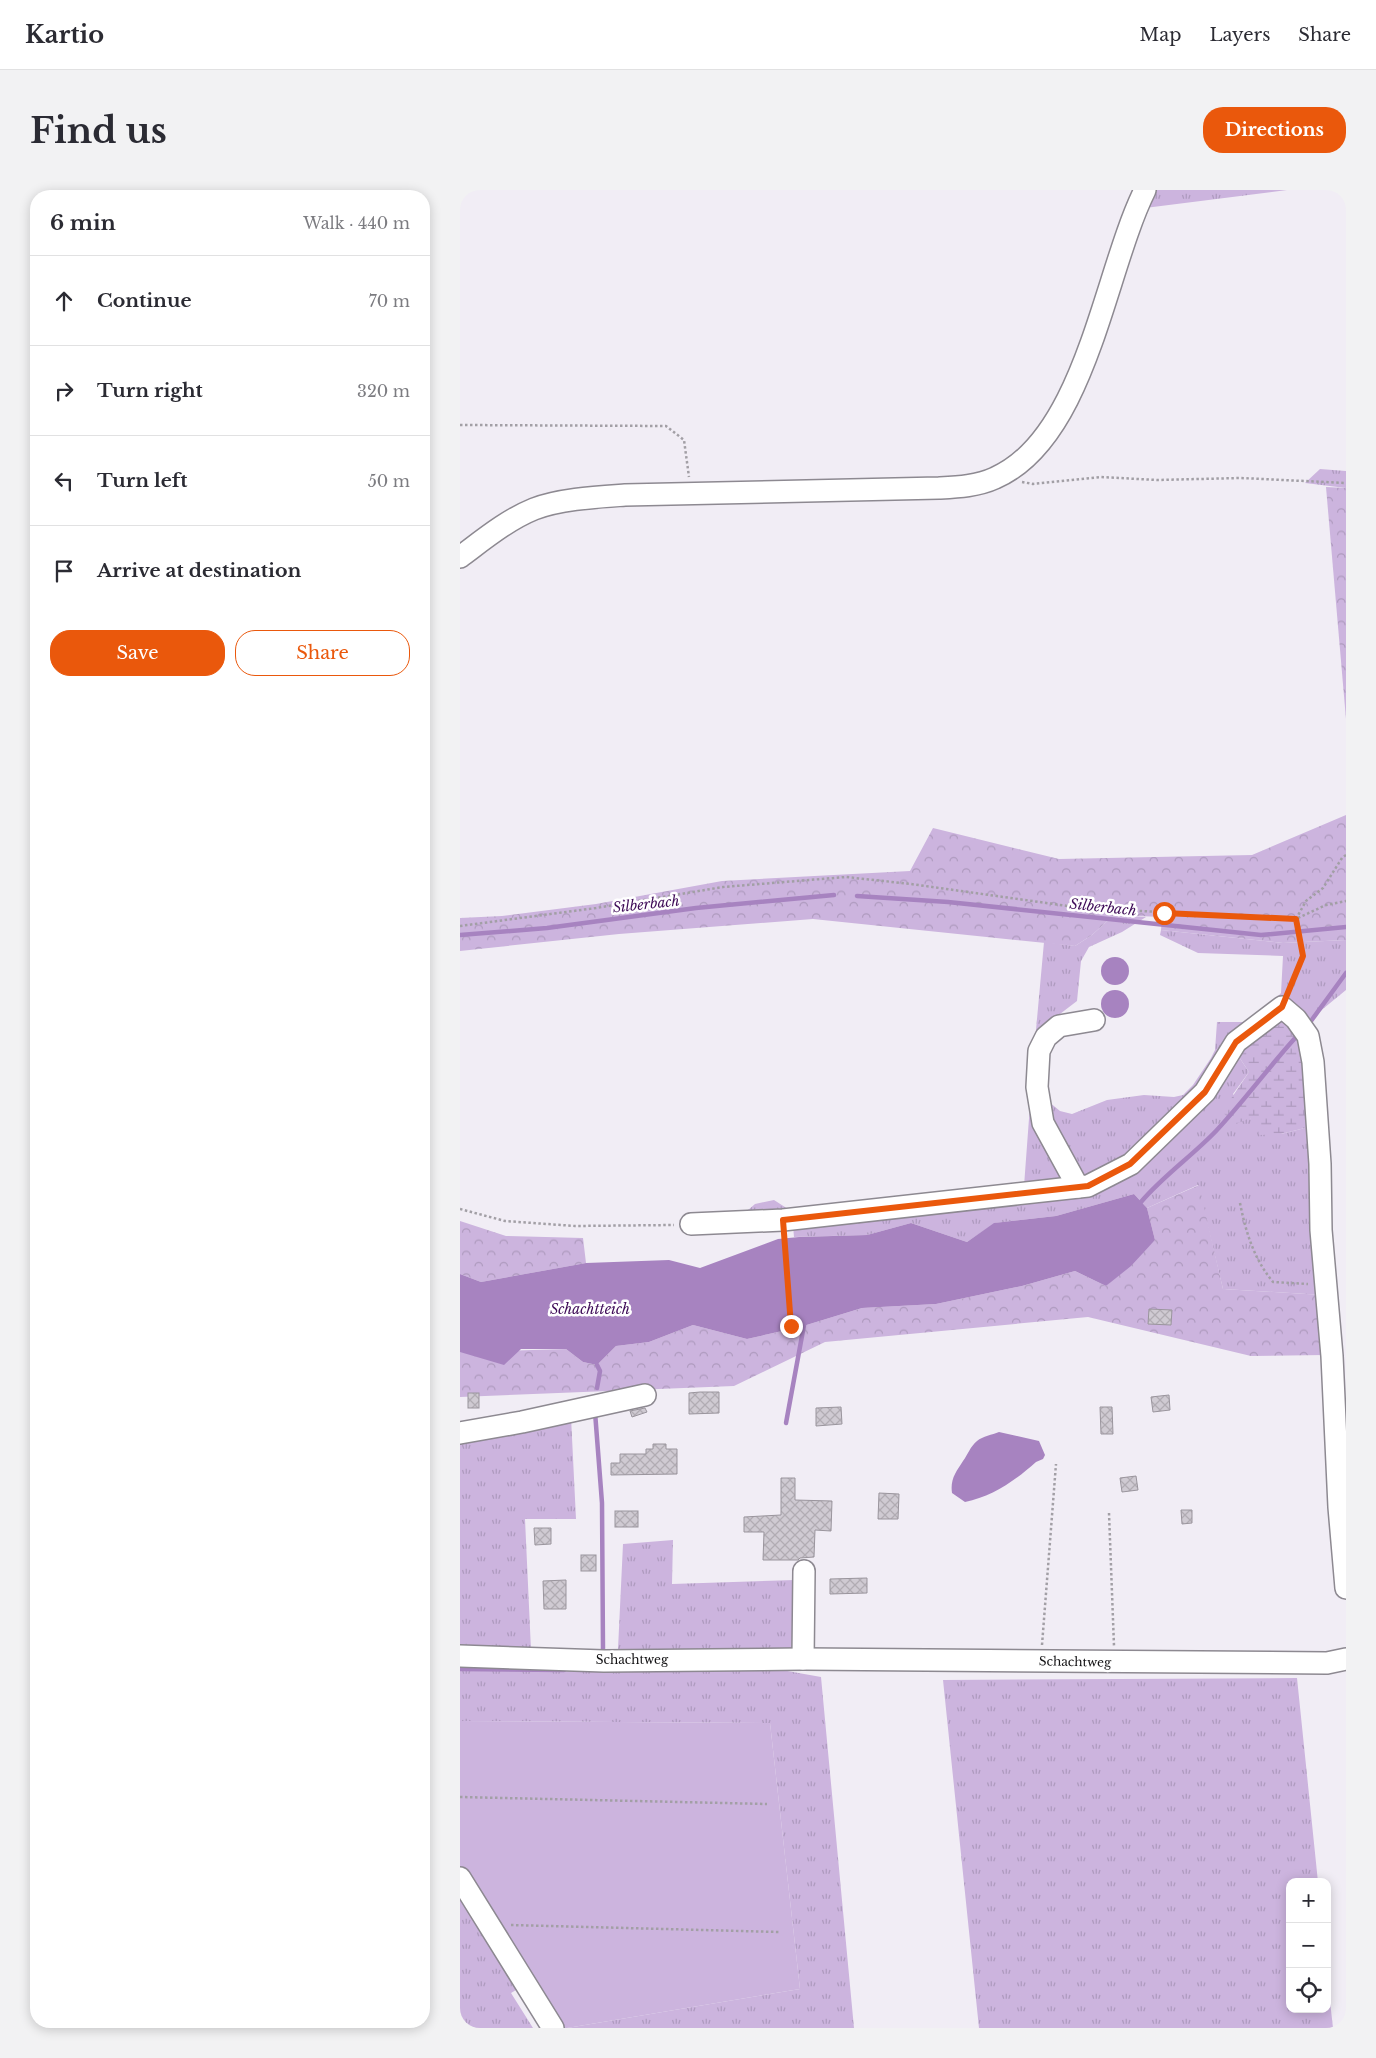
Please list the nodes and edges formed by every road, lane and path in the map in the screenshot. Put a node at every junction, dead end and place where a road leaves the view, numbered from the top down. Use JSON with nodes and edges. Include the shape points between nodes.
{"nodes":[{"id":1,"x":1145,"y":190,"type":"edge"},
{"id":2,"x":460,"y":425,"type":"edge"},
{"id":3,"x":1007,"y":472,"type":"junction"},
{"id":4,"x":1346,"y":484,"type":"edge"},
{"id":5,"x":688,"y":493,"type":"junction"},
{"id":6,"x":460,"y":557,"type":"edge"},
{"id":7,"x":1346,"y":855,"type":"edge"},
{"id":8,"x":1346,"y":901,"type":"edge"},
{"id":9,"x":1296,"y":919,"type":"junction"},
{"id":10,"x":460,"y":926,"type":"edge"},
{"id":11,"x":1282,"y":1007,"type":"junction"},
{"id":12,"x":1094,"y":1020,"type":"dead end"},
{"id":13,"x":1078,"y":1187,"type":"junction"},
{"id":14,"x":1240,"y":1203,"type":"dead end"},
{"id":15,"x":460,"y":1209,"type":"edge"},
{"id":16,"x":783,"y":1220,"type":"junction"},
{"id":17,"x":701,"y":1227,"type":"joint"},
{"id":18,"x":1327,"y":1285,"type":"junction"},
{"id":19,"x":791,"y":1326,"type":"dead end"},
{"id":20,"x":645,"y":1395,"type":"dead end"},
{"id":21,"x":460,"y":1433,"type":"edge"},
{"id":22,"x":1056,"y":1464,"type":"dead end"},
{"id":23,"x":1109,"y":1513,"type":"dead end"},
{"id":24,"x":804,"y":1571,"type":"dead end"},
{"id":25,"x":1346,"y":1588,"type":"edge"},
{"id":26,"x":460,"y":1656,"type":"edge"},
{"id":27,"x":803,"y":1659,"type":"junction"},
{"id":28,"x":1346,"y":1659,"type":"edge"},
{"id":29,"x":1041,"y":1662,"type":"junction"},
{"id":30,"x":1115,"y":1662,"type":"junction"},
{"id":31,"x":460,"y":1796,"type":"edge"},
{"id":32,"x":767,"y":1804,"type":"dead end"},
{"id":33,"x":460,"y":1878,"type":"edge"},
{"id":34,"x":489,"y":1925,"type":"junction"},
{"id":35,"x":779,"y":1932,"type":"dead end"},
{"id":36,"x":552,"y":2028,"type":"edge"}],
"edges":[{"from":1,"to":3,"type":"street","via":[[1119,251],[1084,359],[1064,404],[1042,440]]},
{"from":2,"to":5,"type":"path","via":[[666,426],[684,440]]},
{"from":3,"to":4,"type":"path","via":[[1016,481],[1033,484],[1101,477],[1157,480],[1241,478]]},
{"from":3,"to":5,"type":"street","via":[[994,479],[939,488]]},
{"from":5,"to":6,"type":"street","via":[[581,498],[535,509],[492,533]]},
{"from":7,"to":9,"type":"path","via":[[1322,888],[1306,901]]},
{"from":8,"to":9,"type":"path"},
{"from":9,"to":10,"type":"path","via":[[1082,908],[846,878],[723,887]]},
{"from":9,"to":11,"type":"path","via":[[1303,956]]},
{"from":11,"to":13,"type":"street","via":[[1236,1042],[1205,1092],[1130,1164],[1088,1186]]},
{"from":11,"to":18,"type":"street","via":[[1308,1036],[1313,1062],[1321,1230]]},
{"from":12,"to":13,"type":"street","via":[[1059,1026],[1046,1037],[1039,1051],[1037,1087],[1043,1123]]},
{"from":13,"to":16,"type":"street"},
{"from":14,"to":18,"type":"path","via":[[1247,1237],[1261,1268],[1273,1282]]},
{"from":15,"to":17,"type":"path","via":[[505,1221],[558,1225]]},
{"from":16,"to":17,"type":"street"},
{"from":16,"to":19,"type":"path"},
{"from":18,"to":25,"type":"street"},
{"from":20,"to":21,"type":"street"},
{"from":22,"to":29,"type":"path"},
{"from":23,"to":30,"type":"path"},
{"from":24,"to":27,"type":"street"},
{"from":26,"to":27,"type":"street","name":"Schachtweg","via":[[604,1661]]},
{"from":27,"to":29,"type":"street","name":"Schachtweg"},
{"from":28,"to":30,"type":"street","name":"Schachtweg","via":[[1326,1663]]},
{"from":29,"to":30,"type":"street","name":"Schachtweg"},
{"from":31,"to":32,"type":"path"},
{"from":33,"to":34,"type":"street"},
{"from":34,"to":35,"type":"path"},
{"from":34,"to":36,"type":"street"}]}
